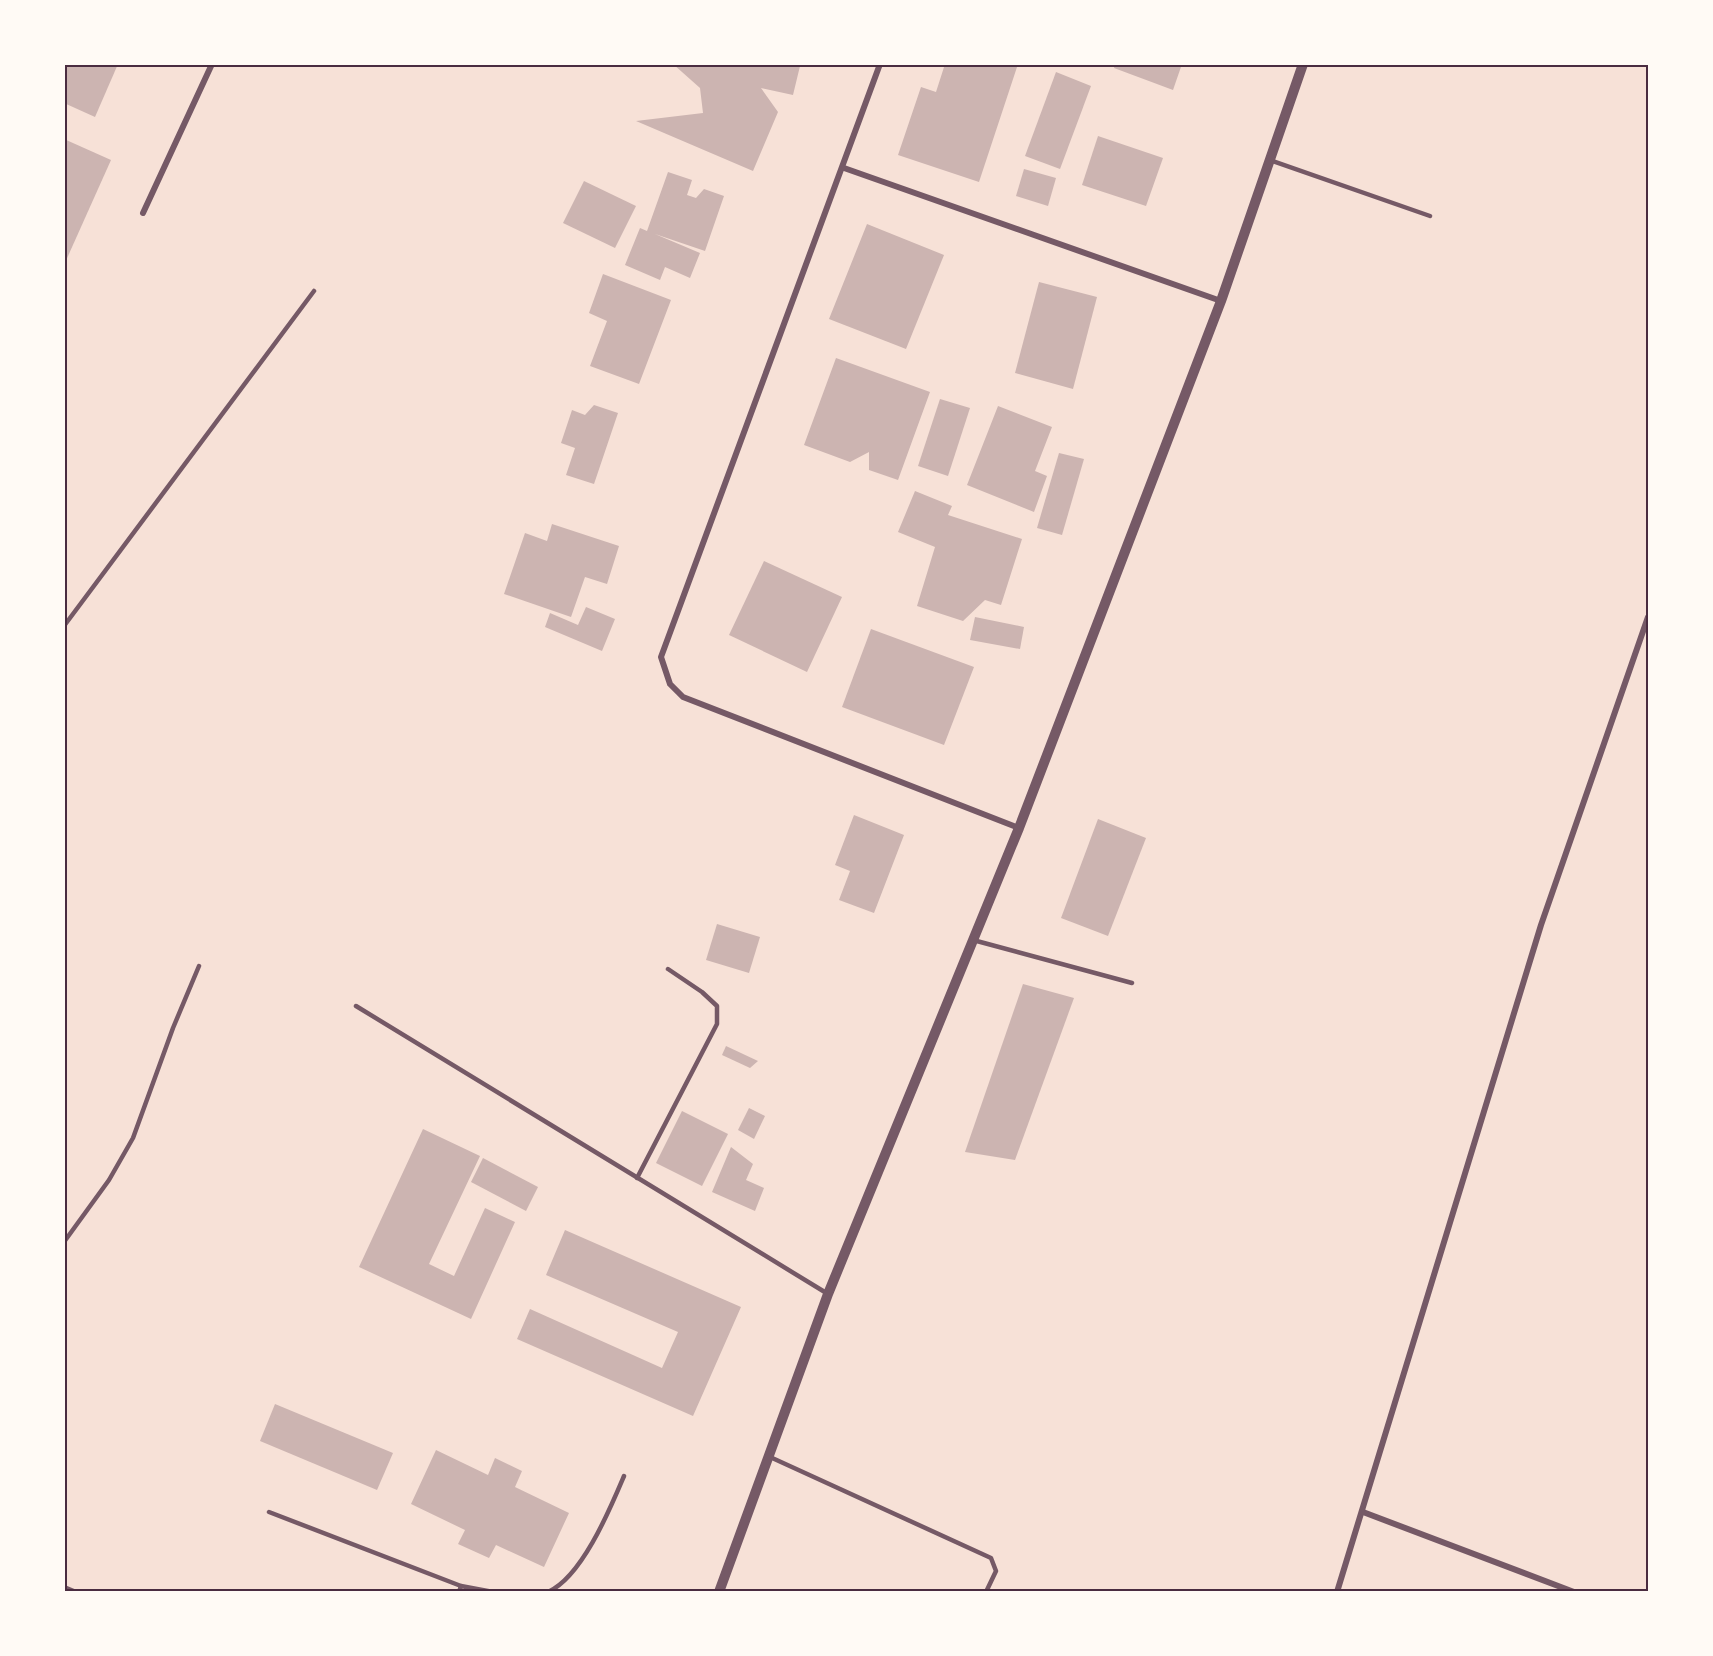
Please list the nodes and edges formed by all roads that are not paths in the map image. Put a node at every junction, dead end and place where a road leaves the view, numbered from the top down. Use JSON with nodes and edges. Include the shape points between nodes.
{"nodes":[{"id":1,"x":212,"y":64,"type":"edge"},
{"id":2,"x":880,"y":64,"type":"edge"},
{"id":3,"x":1303,"y":64,"type":"edge"},
{"id":4,"x":1270,"y":160,"type":"junction"},
{"id":5,"x":844,"y":168,"type":"junction"},
{"id":6,"x":143,"y":213,"type":"dead end"},
{"id":7,"x":1430,"y":216,"type":"dead end"},
{"id":8,"x":314,"y":291,"type":"dead end"},
{"id":9,"x":1221,"y":301,"type":"junction"},
{"id":10,"x":1648,"y":617,"type":"edge"},
{"id":11,"x":64,"y":626,"type":"edge"},
{"id":12,"x":1019,"y":828,"type":"junction"},
{"id":13,"x":973,"y":940,"type":"junction"},
{"id":14,"x":199,"y":966,"type":"dead end"},
{"id":15,"x":668,"y":969,"type":"dead end"},
{"id":16,"x":1132,"y":983,"type":"dead end"},
{"id":17,"x":356,"y":1006,"type":"dead end"},
{"id":18,"x":637,"y":1178,"type":"junction"},
{"id":19,"x":64,"y":1242,"type":"edge"},
{"id":20,"x":828,"y":1294,"type":"junction"},
{"id":21,"x":768,"y":1457,"type":"junction"},
{"id":22,"x":624,"y":1476,"type":"dead end"},
{"id":23,"x":269,"y":1512,"type":"dead end"},
{"id":24,"x":1363,"y":1512,"type":"junction"},
{"id":25,"x":64,"y":1587,"type":"edge"},
{"id":26,"x":460,"y":1589,"type":"edge"},
{"id":27,"x":76,"y":1592,"type":"edge"},
{"id":28,"x":493,"y":1592,"type":"edge"},
{"id":29,"x":548,"y":1592,"type":"edge"},
{"id":30,"x":719,"y":1592,"type":"edge"},
{"id":31,"x":986,"y":1592,"type":"edge"},
{"id":32,"x":1337,"y":1592,"type":"edge"},
{"id":33,"x":1574,"y":1592,"type":"edge"}],
"edges":[{"from":1,"to":6,"type":"street"},
{"from":2,"to":5,"type":"street"},
{"from":3,"to":4,"type":"street"},
{"from":4,"to":7,"type":"lane"},
{"from":4,"to":9,"type":"street"},
{"from":5,"to":9,"type":"street"},
{"from":5,"to":12,"type":"street","via":[[661,657],[670,684],[683,697]]},
{"from":8,"to":11,"type":"lane"},
{"from":9,"to":12,"type":"street"},
{"from":10,"to":24,"type":"street","via":[[1541,925]]},
{"from":12,"to":13,"type":"street"},
{"from":13,"to":16,"type":"lane"},
{"from":13,"to":20,"type":"street"},
{"from":14,"to":19,"type":"lane","via":[[133,1138],[109,1180]]},
{"from":15,"to":18,"type":"lane","via":[[717,1006],[717,1024]]},
{"from":17,"to":18,"type":"lane"},
{"from":18,"to":20,"type":"lane"},
{"from":20,"to":21,"type":"street"},
{"from":21,"to":30,"type":"street"},
{"from":21,"to":31,"type":"lane","via":[[991,1558],[996,1571]]},
{"from":22,"to":29,"type":"lane","via":[[600,1532],[559,1587]]},
{"from":23,"to":26,"type":"lane"},
{"from":24,"to":32,"type":"street"},
{"from":24,"to":33,"type":"street"},
{"from":25,"to":27,"type":"lane"},
{"from":26,"to":28,"type":"lane"}]}
